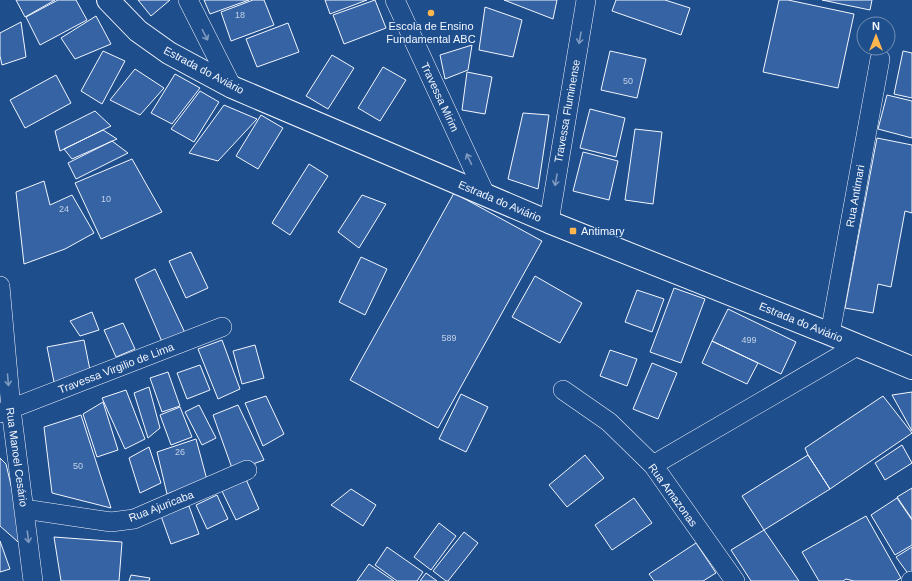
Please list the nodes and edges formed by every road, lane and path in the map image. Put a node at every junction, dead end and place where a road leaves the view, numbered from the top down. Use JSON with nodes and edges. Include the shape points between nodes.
{"nodes":[{"id":1,"x":108,"y":0,"type":"edge"},
{"id":2,"x":188,"y":0,"type":"edge"},
{"id":3,"x":395,"y":0,"type":"edge"},
{"id":4,"x":586,"y":0,"type":"edge"},
{"id":5,"x":880,"y":59,"type":"dead end"},
{"id":6,"x":232,"y":87,"type":"junction"},
{"id":7,"x":485,"y":194,"type":"junction"},
{"id":8,"x":549,"y":222,"type":"junction"},
{"id":9,"x":0,"y":286,"type":"edge"},
{"id":10,"x":222,"y":327,"type":"dead end"},
{"id":11,"x":830,"y":334,"type":"junction"},
{"id":12,"x":857,"y":346,"type":"junction"},
{"id":13,"x":912,"y":368,"type":"edge"},
{"id":14,"x":563,"y":390,"type":"dead end"},
{"id":15,"x":5,"y":411,"type":"edge"},
{"id":16,"x":653,"y":465,"type":"junction"},
{"id":17,"x":247,"y":470,"type":"dead end"},
{"id":18,"x":24,"y":508,"type":"junction"},
{"id":19,"x":33,"y":581,"type":"edge"},
{"id":20,"x":735,"y":581,"type":"edge"}],
"edges":[{"from":1,"to":6,"type":"street","name":"Estrada do Aviário","via":[[138,31],[169,53]]},
{"from":2,"to":6,"type":"street","one_way":true},
{"from":7,"to":3,"type":"street","name":"Travessa Mirim","one_way":true},
{"from":4,"to":8,"type":"street","name":"Travessa Fluminense","one_way":true},
{"from":5,"to":11,"type":"street","name":"Rua Antimari"},
{"from":6,"to":7,"type":"street","name":"Estrada do Aviário"},
{"from":7,"to":8,"type":"street","name":"Estrada do Aviário"},
{"from":8,"to":11,"type":"street","name":"Estrada do Aviário"},
{"from":9,"to":15,"type":"street","name":"Rua Manoel Cesário","one_way":true},
{"from":10,"to":15,"type":"street","name":"Travessa Virgilio de Lima"},
{"from":11,"to":12,"type":"street","name":"Estrada do Aviário"},
{"from":12,"to":13,"type":"street","name":"Estrada do Aviário"},
{"from":12,"to":16,"type":"street"},
{"from":14,"to":16,"type":"street","name":"Rua Amazonas","via":[[609,422]]},
{"from":15,"to":18,"type":"street","name":"Rua Manoel Cesário"},
{"from":16,"to":20,"type":"street","name":"Rua Amazonas"},
{"from":17,"to":18,"type":"street","name":"Rua Ajuricaba","via":[[134,519],[111,522]]},
{"from":18,"to":19,"type":"street","name":"Rua Manoel Cesário","one_way":true}]}
